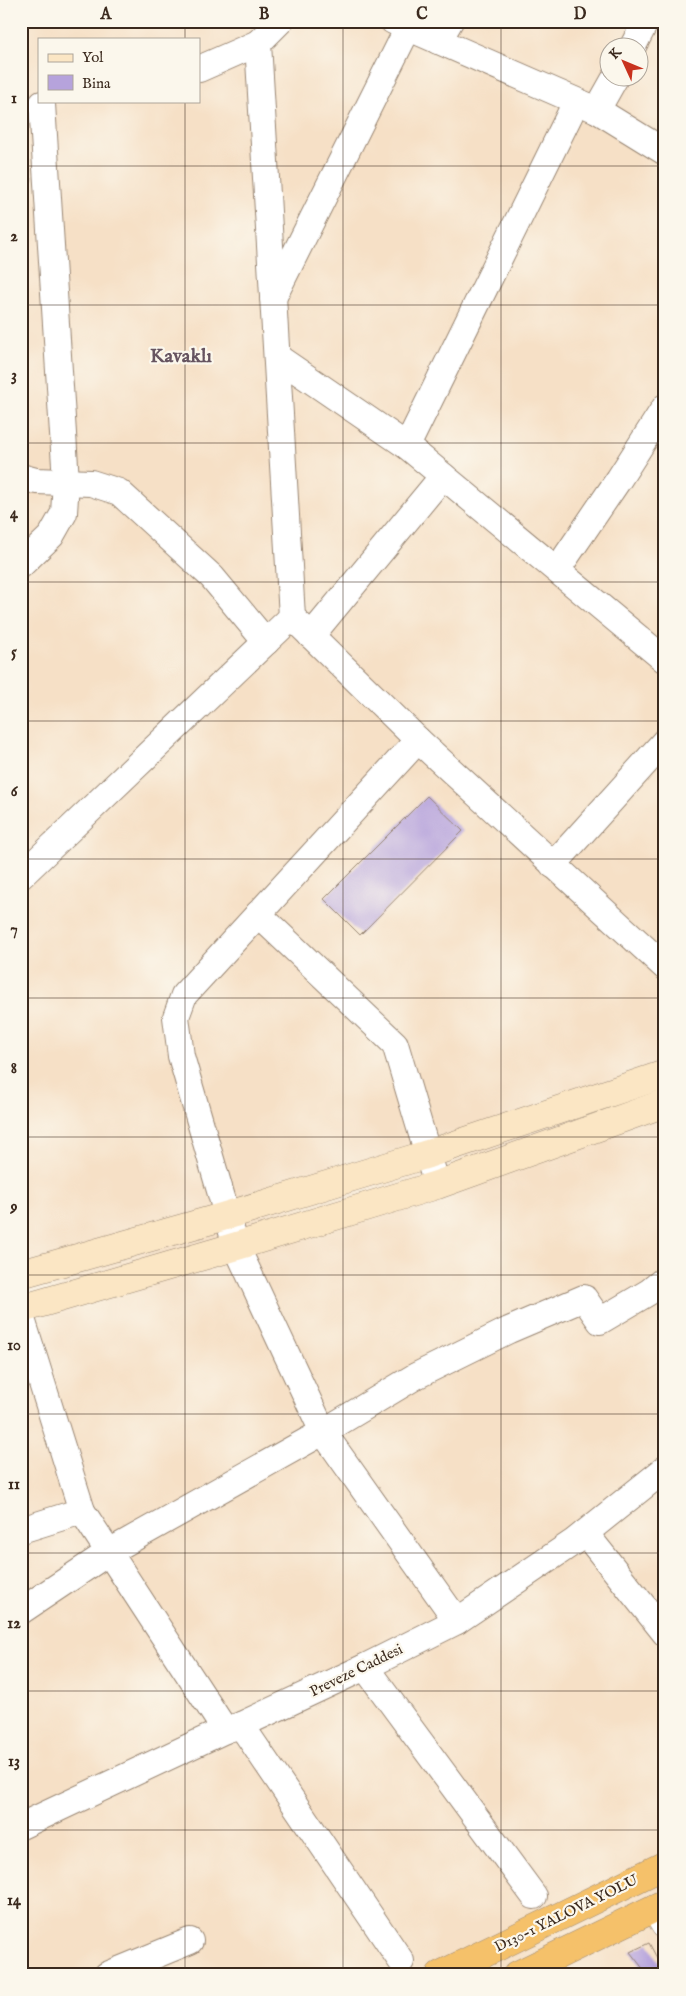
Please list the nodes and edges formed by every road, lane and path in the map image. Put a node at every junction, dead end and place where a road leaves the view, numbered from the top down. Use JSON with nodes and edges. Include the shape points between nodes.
{"nodes":[{"id":1,"x":280,"y":21,"type":"edge"},
{"id":2,"x":646,"y":21,"type":"edge"},
{"id":3,"x":400,"y":25,"type":"edge"},
{"id":4,"x":444,"y":31,"type":"edge"},
{"id":5,"x":637,"y":38,"type":"edge"},
{"id":6,"x":258,"y":43,"type":"junction"},
{"id":7,"x":200,"y":69,"type":"edge"},
{"id":8,"x":605,"y":88,"type":"edge"},
{"id":9,"x":41,"y":104,"type":"edge"},
{"id":10,"x":587,"y":106,"type":"junction"},
{"id":11,"x":665,"y":152,"type":"edge"},
{"id":12,"x":273,"y":298,"type":"junction"},
{"id":13,"x":277,"y":357,"type":"junction"},
{"id":14,"x":665,"y":407,"type":"edge"},
{"id":15,"x":407,"y":446,"type":"junction"},
{"id":16,"x":443,"y":476,"type":"junction"},
{"id":17,"x":21,"y":477,"type":"edge"},
{"id":18,"x":66,"y":481,"type":"junction"},
{"id":19,"x":21,"y":565,"type":"edge"},
{"id":20,"x":556,"y":570,"type":"junction"},
{"id":21,"x":292,"y":617,"type":"junction"},
{"id":22,"x":311,"y":636,"type":"junction"},
{"id":23,"x":266,"y":642,"type":"junction"},
{"id":24,"x":665,"y":660,"type":"edge"},
{"id":25,"x":418,"y":740,"type":"junction"},
{"id":26,"x":665,"y":741,"type":"edge"},
{"id":27,"x":553,"y":865,"type":"junction"},
{"id":28,"x":21,"y":876,"type":"edge"},
{"id":29,"x":258,"y":914,"type":"junction"},
{"id":30,"x":665,"y":967,"type":"edge"},
{"id":31,"x":665,"y":1074,"type":"edge"},
{"id":32,"x":665,"y":1103,"type":"edge"},
{"id":33,"x":428,"y":1154,"type":"junction"},
{"id":34,"x":437,"y":1185,"type":"junction"},
{"id":35,"x":227,"y":1215,"type":"junction"},
{"id":36,"x":236,"y":1246,"type":"junction"},
{"id":37,"x":21,"y":1274,"type":"edge"},
{"id":38,"x":665,"y":1279,"type":"edge"},
{"id":39,"x":21,"y":1309,"type":"edge"},
{"id":40,"x":21,"y":1316,"type":"edge"},
{"id":41,"x":323,"y":1432,"type":"junction"},
{"id":42,"x":665,"y":1468,"type":"edge"},
{"id":43,"x":82,"y":1510,"type":"junction"},
{"id":44,"x":21,"y":1530,"type":"edge"},
{"id":45,"x":585,"y":1533,"type":"junction"},
{"id":46,"x":110,"y":1552,"type":"junction"},
{"id":47,"x":21,"y":1611,"type":"edge"},
{"id":48,"x":457,"y":1621,"type":"junction"},
{"id":49,"x":665,"y":1633,"type":"edge"},
{"id":50,"x":365,"y":1667,"type":"junction"},
{"id":51,"x":233,"y":1727,"type":"junction"},
{"id":52,"x":21,"y":1826,"type":"edge"},
{"id":53,"x":665,"y":1865,"type":"edge"},
{"id":54,"x":534,"y":1896,"type":"dead end"},
{"id":55,"x":661,"y":1912,"type":"edge"},
{"id":56,"x":190,"y":1941,"type":"dead end"},
{"id":57,"x":401,"y":1960,"type":"dead end"},
{"id":58,"x":106,"y":1975,"type":"edge"},
{"id":59,"x":440,"y":1975,"type":"edge"},
{"id":60,"x":517,"y":1975,"type":"edge"}],
"edges":[{"from":1,"to":6,"type":"street"},
{"from":2,"to":5,"type":"street"},
{"from":3,"to":4,"type":"street"},
{"from":3,"to":12,"type":"street"},
{"from":4,"to":10,"type":"street"},
{"from":6,"to":7,"type":"street"},
{"from":6,"to":12,"type":"street"},
{"from":8,"to":10,"type":"street"},
{"from":9,"to":18,"type":"street"},
{"from":10,"to":11,"type":"street"},
{"from":10,"to":15,"type":"street"},
{"from":12,"to":13,"type":"street"},
{"from":13,"to":15,"type":"street"},
{"from":13,"to":21,"type":"street"},
{"from":14,"to":20,"type":"street"},
{"from":15,"to":16,"type":"street"},
{"from":16,"to":20,"type":"street"},
{"from":16,"to":22,"type":"street"},
{"from":17,"to":18,"type":"street","via":[[36,482]]},
{"from":18,"to":19,"type":"street","via":[[64,513],[51,536]]},
{"from":18,"to":23,"type":"street","via":[[91,483],[119,492],[212,577]]},
{"from":20,"to":24,"type":"street"},
{"from":21,"to":22,"type":"street"},
{"from":21,"to":23,"type":"street"},
{"from":22,"to":25,"type":"street"},
{"from":23,"to":28,"type":"street"},
{"from":25,"to":27,"type":"street"},
{"from":25,"to":29,"type":"street"},
{"from":26,"to":27,"type":"street"},
{"from":27,"to":30,"type":"street"},
{"from":29,"to":33,"type":"street","via":[[395,1044]]},
{"from":29,"to":35,"type":"street","via":[[184,996],[176,1018],[181,1056]]},
{"from":31,"to":33,"type":"main road"},
{"from":32,"to":34,"type":"main road"},
{"from":33,"to":34,"type":"street"},
{"from":33,"to":35,"type":"main road"},
{"from":34,"to":36,"type":"main road"},
{"from":35,"to":36,"type":"street"},
{"from":35,"to":37,"type":"main road"},
{"from":36,"to":39,"type":"main road"},
{"from":36,"to":41,"type":"street"},
{"from":38,"to":41,"type":"street","via":[[600,1321],[584,1298],[509,1330],[416,1376]]},
{"from":40,"to":43,"type":"street"},
{"from":41,"to":46,"type":"street"},
{"from":41,"to":48,"type":"street"},
{"from":42,"to":45,"type":"street","name":"Preveze Caddesi"},
{"from":43,"to":44,"type":"street"},
{"from":43,"to":46,"type":"street"},
{"from":45,"to":48,"type":"street","name":"Preveze Caddesi"},
{"from":45,"to":49,"type":"street"},
{"from":46,"to":47,"type":"street"},
{"from":46,"to":51,"type":"street"},
{"from":48,"to":50,"type":"street","name":"Preveze Caddesi"},
{"from":50,"to":51,"type":"street","name":"Preveze Caddesi"},
{"from":50,"to":54,"type":"street"},
{"from":51,"to":52,"type":"street","name":"Preveze Caddesi"},
{"from":51,"to":57,"type":"street"},
{"from":53,"to":59,"type":"highway","name":"D130-1 YALOVA YOLU"},
{"from":55,"to":60,"type":"highway"},
{"from":56,"to":58,"type":"street"}]}
